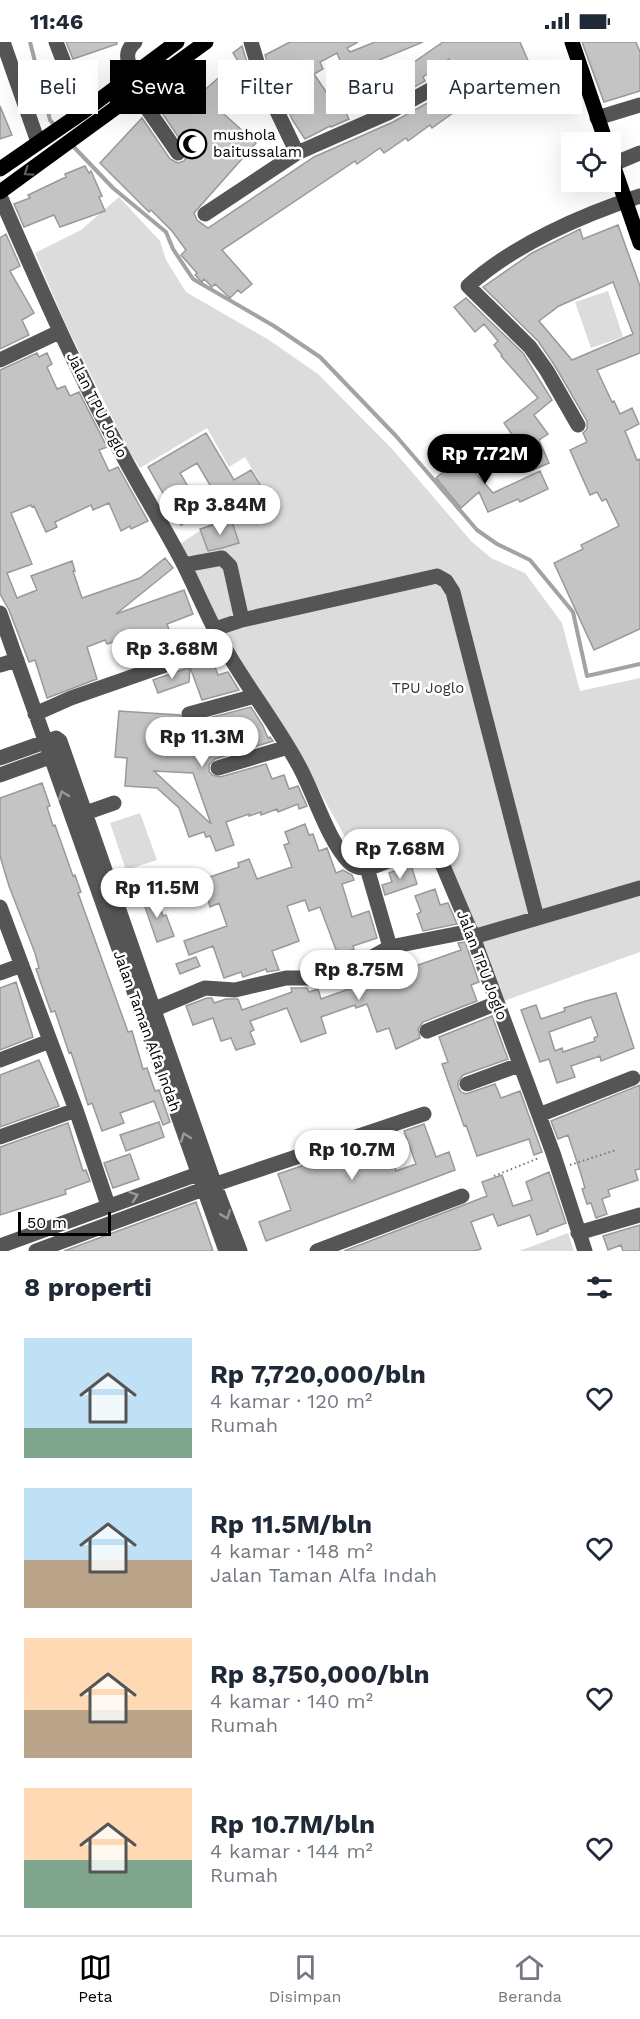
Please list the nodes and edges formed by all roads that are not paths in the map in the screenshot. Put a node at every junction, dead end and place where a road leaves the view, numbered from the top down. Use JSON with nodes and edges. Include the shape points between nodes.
{"nodes":[{"id":1,"x":3,"y":42,"type":"edge"},
{"id":2,"x":56,"y":42,"type":"edge"},
{"id":3,"x":135,"y":42,"type":"edge"},
{"id":4,"x":177,"y":42,"type":"edge"},
{"id":5,"x":206,"y":42,"type":"edge"},
{"id":6,"x":251,"y":42,"type":"edge"},
{"id":7,"x":572,"y":42,"type":"edge"},
{"id":8,"x":63,"y":60,"type":"edge"},
{"id":9,"x":128,"y":60,"type":"edge"},
{"id":10,"x":153,"y":60,"type":"edge"},
{"id":11,"x":182,"y":60,"type":"edge"},
{"id":12,"x":427,"y":91,"type":"edge"},
{"id":13,"x":640,"y":105,"type":"edge"},
{"id":14,"x":110,"y":113,"type":"edge"},
{"id":15,"x":80,"y":114,"type":"edge"},
{"id":16,"x":151,"y":114,"type":"edge"},
{"id":17,"x":597,"y":118,"type":"junction"},
{"id":18,"x":602,"y":132,"type":"edge"},
{"id":19,"x":41,"y":140,"type":"junction"},
{"id":20,"x":178,"y":153,"type":"dead end"},
{"id":21,"x":297,"y":153,"type":"junction"},
{"id":22,"x":640,"y":153,"type":"edge"},
{"id":23,"x":621,"y":158,"type":"edge"},
{"id":24,"x":0,"y":169,"type":"edge"},
{"id":25,"x":621,"y":180,"type":"edge"},
{"id":26,"x":0,"y":194,"type":"edge"},
{"id":27,"x":631,"y":202,"type":"edge"},
{"id":28,"x":205,"y":214,"type":"dead end"},
{"id":29,"x":598,"y":223,"type":"dead end"},
{"id":30,"x":640,"y":243,"type":"edge"},
{"id":31,"x":59,"y":332,"type":"junction"},
{"id":32,"x":0,"y":360,"type":"edge"},
{"id":33,"x":578,"y":425,"type":"dead end"},
{"id":34,"x":184,"y":565,"type":"junction"},
{"id":35,"x":0,"y":613,"type":"edge"},
{"id":36,"x":242,"y":620,"type":"junction"},
{"id":37,"x":214,"y":629,"type":"junction"},
{"id":38,"x":222,"y":645,"type":"junction"},
{"id":39,"x":17,"y":660,"type":"junction"},
{"id":40,"x":0,"y":665,"type":"edge"},
{"id":41,"x":255,"y":696,"type":"junction"},
{"id":42,"x":35,"y":714,"type":"junction"},
{"id":43,"x":189,"y":714,"type":"dead end"},
{"id":44,"x":45,"y":742,"type":"junction"},
{"id":45,"x":288,"y":747,"type":"junction"},
{"id":46,"x":57,"y":755,"type":"junction"},
{"id":47,"x":0,"y":758,"type":"edge"},
{"id":48,"x":218,"y":768,"type":"dead end"},
{"id":49,"x":0,"y":775,"type":"edge"},
{"id":50,"x":114,"y":803,"type":"dead end"},
{"id":51,"x":78,"y":815,"type":"junction"},
{"id":52,"x":366,"y":868,"type":"junction"},
{"id":53,"x":640,"y":888,"type":"edge"},
{"id":54,"x":0,"y":907,"type":"edge"},
{"id":55,"x":537,"y":918,"type":"junction"},
{"id":56,"x":472,"y":934,"type":"junction"},
{"id":57,"x":390,"y":947,"type":"junction"},
{"id":58,"x":22,"y":965,"type":"junction"},
{"id":59,"x":0,"y":973,"type":"edge"},
{"id":60,"x":497,"y":1003,"type":"junction"},
{"id":61,"x":155,"y":1009,"type":"junction"},
{"id":62,"x":427,"y":1031,"type":"dead end"},
{"id":63,"x":50,"y":1041,"type":"junction"},
{"id":64,"x":0,"y":1060,"type":"edge"},
{"id":65,"x":519,"y":1065,"type":"junction"},
{"id":66,"x":633,"y":1078,"type":"dead end"},
{"id":67,"x":467,"y":1084,"type":"dead end"},
{"id":68,"x":76,"y":1110,"type":"junction"},
{"id":69,"x":424,"y":1114,"type":"dead end"},
{"id":70,"x":539,"y":1115,"type":"junction"},
{"id":71,"x":0,"y":1137,"type":"edge"},
{"id":72,"x":204,"y":1172,"type":"junction"},
{"id":73,"x":209,"y":1187,"type":"junction"},
{"id":74,"x":462,"y":1196,"type":"dead end"},
{"id":75,"x":108,"y":1205,"type":"junction"},
{"id":76,"x":640,"y":1215,"type":"edge"},
{"id":77,"x":578,"y":1233,"type":"junction"},
{"id":78,"x":0,"y":1246,"type":"edge"},
{"id":79,"x":36,"y":1251,"type":"edge"},
{"id":80,"x":226,"y":1251,"type":"edge"},
{"id":81,"x":240,"y":1251,"type":"edge"},
{"id":82,"x":317,"y":1251,"type":"edge"},
{"id":83,"x":585,"y":1251,"type":"edge"}],
"edges":[{"from":1,"to":19,"type":"street"},
{"from":2,"to":8,"type":"street"},
{"from":3,"to":9,"type":"street","via":[[128,48]]},
{"from":4,"to":10,"type":"main road"},
{"from":5,"to":11,"type":"main road"},
{"from":6,"to":21,"type":"street","via":[[263,81]]},
{"from":7,"to":17,"type":"main road"},
{"from":12,"to":21,"type":"street"},
{"from":13,"to":17,"type":"street"},
{"from":14,"to":26,"type":"main road","one_way":true},
{"from":15,"to":19,"type":"main road"},
{"from":16,"to":20,"type":"street"},
{"from":17,"to":18,"type":"main road"},
{"from":19,"to":24,"type":"main road"},
{"from":21,"to":28,"type":"street"},
{"from":22,"to":23,"type":"street"},
{"from":25,"to":27,"type":"main road"},
{"from":26,"to":31,"type":"street","name":"Jalan TPU Joglo"},
{"from":27,"to":29,"type":"street"},
{"from":27,"to":30,"type":"main road"},
{"from":27,"to":33,"type":"street","via":[[556,231],[513,253],[468,287],[530,347]]},
{"from":31,"to":32,"type":"street"},
{"from":31,"to":34,"type":"street","name":"Jalan TPU Joglo","via":[[121,454]]},
{"from":34,"to":36,"type":"street","via":[[222,558],[227,561]]},
{"from":34,"to":37,"type":"street","name":"Jalan TPU Joglo"},
{"from":35,"to":39,"type":"street"},
{"from":36,"to":37,"type":"street"},
{"from":36,"to":55,"type":"street","via":[[437,576],[447,581]]},
{"from":37,"to":38,"type":"street","name":"Jalan TPU Joglo"},
{"from":38,"to":41,"type":"street","name":"Jalan TPU Joglo"},
{"from":38,"to":42,"type":"street"},
{"from":39,"to":40,"type":"street"},
{"from":39,"to":42,"type":"street"},
{"from":41,"to":43,"type":"street"},
{"from":41,"to":45,"type":"street","name":"Jalan TPU Joglo"},
{"from":42,"to":44,"type":"street"},
{"from":44,"to":46,"type":"street","via":[[58,739]]},
{"from":44,"to":47,"type":"street"},
{"from":45,"to":48,"type":"street"},
{"from":45,"to":52,"type":"street","name":"Jalan TPU Joglo","via":[[348,861],[357,868]]},
{"from":46,"to":49,"type":"street"},
{"from":46,"to":51,"type":"street","name":"Jalan Taman Alfa Indah"},
{"from":50,"to":51,"type":"street"},
{"from":51,"to":61,"type":"street","name":"Jalan Taman Alfa Indah"},
{"from":72,"to":51,"type":"street","name":"Jalan Taman Alfa Indah","one_way":true},
{"from":52,"to":56,"type":"street","name":"Jalan TPU Joglo","via":[[417,850],[433,850]]},
{"from":52,"to":57,"type":"street"},
{"from":53,"to":55,"type":"street"},
{"from":54,"to":58,"type":"street"},
{"from":55,"to":56,"type":"street"},
{"from":56,"to":57,"type":"street"},
{"from":56,"to":60,"type":"street","name":"Jalan TPU Joglo"},
{"from":57,"to":61,"type":"street","via":[[349,970],[324,978],[286,978],[235,990],[205,988]]},
{"from":58,"to":59,"type":"street"},
{"from":58,"to":63,"type":"street"},
{"from":60,"to":62,"type":"street"},
{"from":60,"to":65,"type":"street","name":"Jalan TPU Joglo"},
{"from":61,"to":72,"type":"street","name":"Jalan Taman Alfa Indah"},
{"from":63,"to":64,"type":"street"},
{"from":63,"to":68,"type":"street"},
{"from":65,"to":67,"type":"street"},
{"from":65,"to":70,"type":"street","name":"Jalan TPU Joglo"},
{"from":66,"to":70,"type":"street"},
{"from":68,"to":71,"type":"street"},
{"from":68,"to":75,"type":"street"},
{"from":69,"to":73,"type":"street"},
{"from":70,"to":77,"type":"street","name":"Jalan TPU Joglo"},
{"from":72,"to":73,"type":"street","name":"Jalan Taman Alfa Indah"},
{"from":75,"to":72,"type":"street","one_way":true},
{"from":73,"to":79,"type":"street"},
{"from":73,"to":80,"type":"street","name":"Jalan Taman Alfa Indah"},
{"from":73,"to":81,"type":"street","name":"Jalan Taman Alfa Indah","one_way":true},
{"from":74,"to":82,"type":"street"},
{"from":75,"to":78,"type":"street"},
{"from":76,"to":77,"type":"street"},
{"from":77,"to":83,"type":"street","name":"Jalan TPU Joglo"}]}
